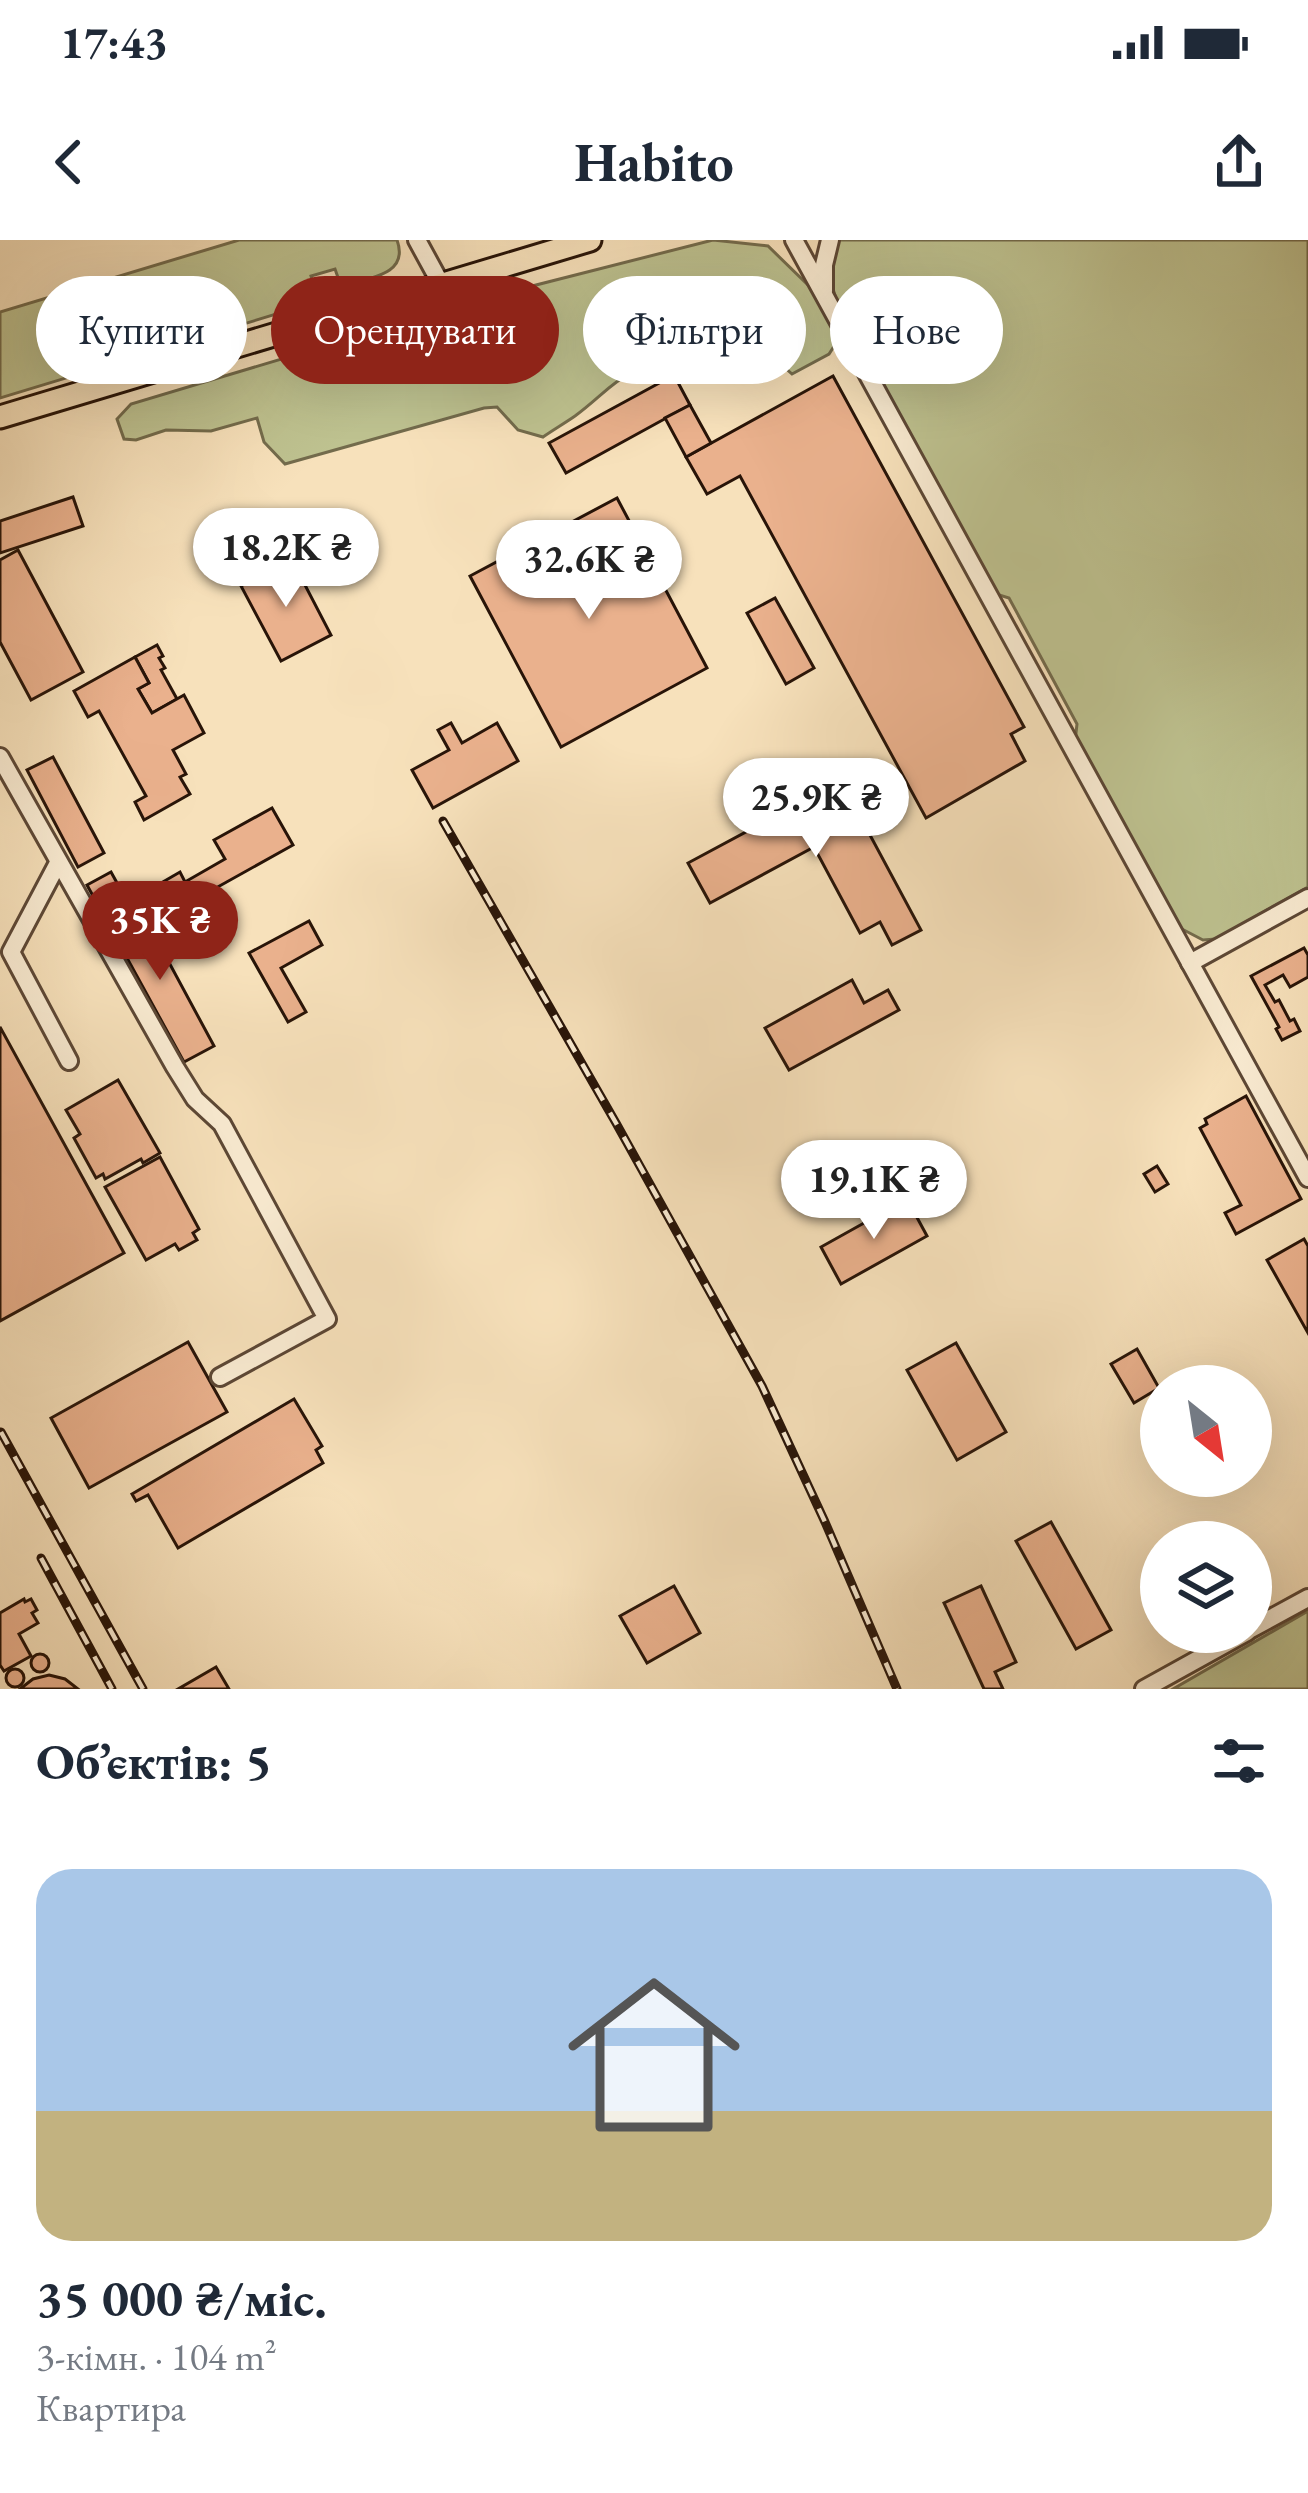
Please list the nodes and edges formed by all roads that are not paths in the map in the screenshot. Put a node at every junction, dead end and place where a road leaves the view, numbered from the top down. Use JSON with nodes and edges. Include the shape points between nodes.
{"nodes":[{"id":1,"x":417,"y":240,"type":"edge"},
{"id":2,"x":590,"y":240,"type":"edge"},
{"id":3,"x":794,"y":240,"type":"edge"},
{"id":4,"x":830,"y":240,"type":"edge"},
{"id":5,"x":437,"y":276,"type":"edge"},
{"id":6,"x":468,"y":276,"type":"edge"},
{"id":7,"x":826,"y":298,"type":"junction"},
{"id":8,"x":271,"y":335,"type":"edge"},
{"id":9,"x":0,"y":417,"type":"edge"},
{"id":10,"x":0,"y":757,"type":"edge"},
{"id":11,"x":58,"y":862,"type":"junction"},
{"id":12,"x":1308,"y":898,"type":"edge"},
{"id":13,"x":1190,"y":963,"type":"junction"},
{"id":14,"x":69,"y":1061,"type":"dead end"},
{"id":15,"x":1308,"y":1178,"type":"edge"},
{"id":16,"x":220,"y":1377,"type":"dead end"},
{"id":17,"x":1308,"y":1598,"type":"edge"},
{"id":18,"x":1272,"y":1618,"type":"edge"},
{"id":19,"x":1209,"y":1653,"type":"edge"},
{"id":20,"x":1144,"y":1689,"type":"edge"}],
"edges":[{"from":1,"to":5,"type":"street"},
{"from":2,"to":6,"type":"main road"},
{"from":3,"to":7,"type":"street"},
{"from":4,"to":7,"type":"street"},
{"from":7,"to":13,"type":"street"},
{"from":8,"to":9,"type":"main road"},
{"from":10,"to":11,"type":"street"},
{"from":11,"to":14,"type":"street","via":[[10,952]]},
{"from":11,"to":16,"type":"street","via":[[195,1099],[222,1124],[327,1319]]},
{"from":12,"to":13,"type":"street"},
{"from":13,"to":15,"type":"street"},
{"from":17,"to":18,"type":"street"},
{"from":19,"to":20,"type":"street"}]}
